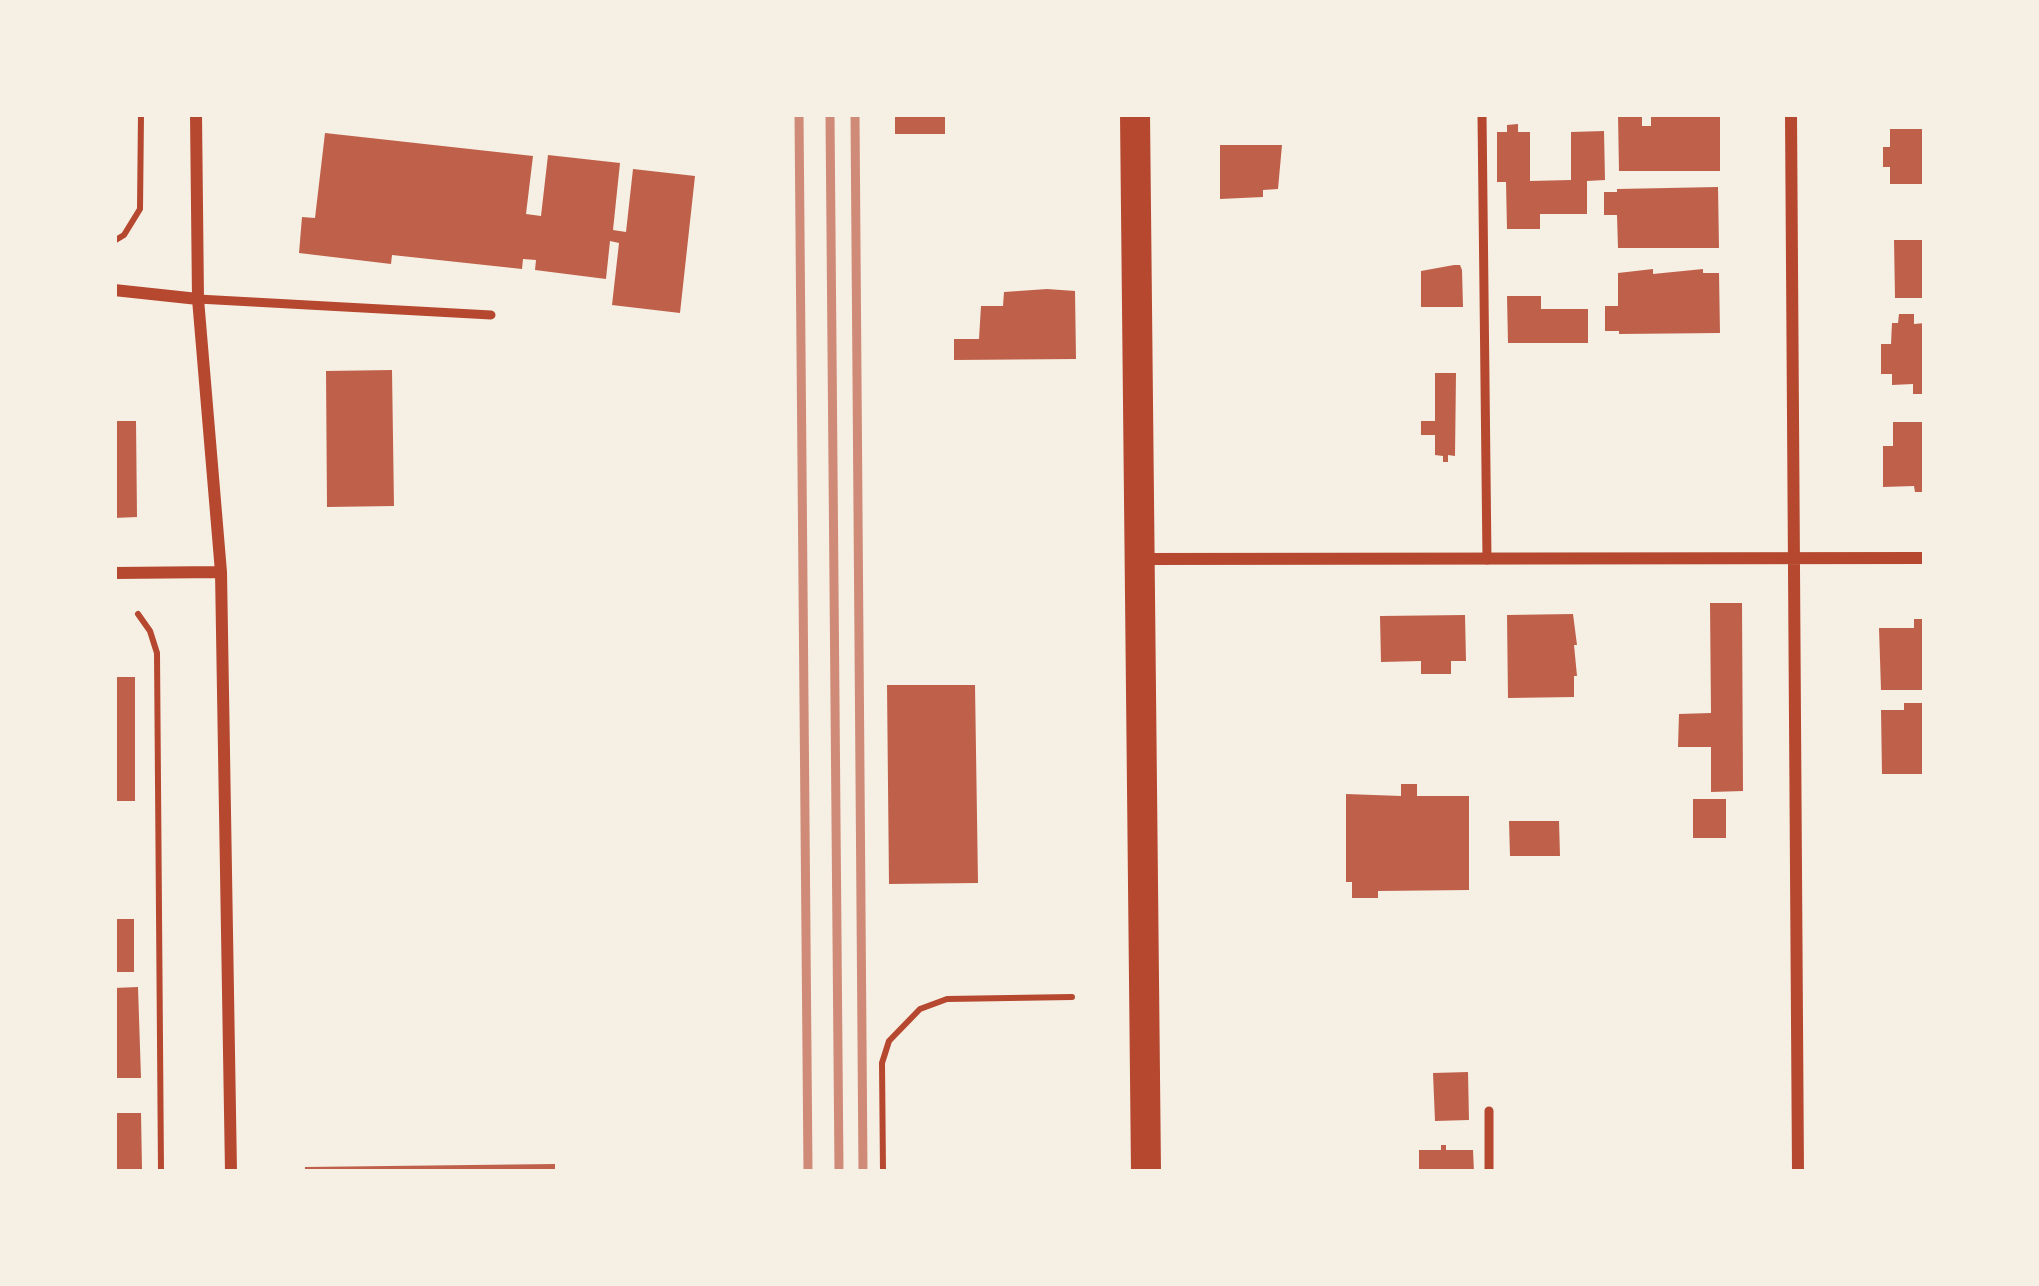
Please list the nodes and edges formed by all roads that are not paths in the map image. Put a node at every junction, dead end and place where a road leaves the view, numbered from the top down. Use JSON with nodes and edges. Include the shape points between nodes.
{"nodes":[{"id":1,"x":196,"y":114,"type":"edge"},
{"id":2,"x":1135,"y":114,"type":"edge"},
{"id":3,"x":1482,"y":114,"type":"edge"},
{"id":4,"x":1791,"y":114,"type":"edge"},
{"id":5,"x":114,"y":290,"type":"edge"},
{"id":6,"x":199,"y":299,"type":"junction"},
{"id":7,"x":491,"y":314,"type":"dead end"},
{"id":8,"x":1796,"y":558,"type":"junction"},
{"id":9,"x":1925,"y":558,"type":"edge"},
{"id":10,"x":1142,"y":559,"type":"junction"},
{"id":11,"x":1487,"y":560,"type":"junction"},
{"id":12,"x":221,"y":572,"type":"junction"},
{"id":13,"x":114,"y":573,"type":"edge"},
{"id":14,"x":1489,"y":1111,"type":"dead end"},
{"id":15,"x":231,"y":1172,"type":"edge"},
{"id":16,"x":1146,"y":1172,"type":"edge"},
{"id":17,"x":1489,"y":1172,"type":"edge"},
{"id":18,"x":1798,"y":1172,"type":"edge"}],
"edges":[{"from":1,"to":6,"type":"street"},
{"from":2,"to":10,"type":"main road"},
{"from":3,"to":11,"type":"lane"},
{"from":4,"to":8,"type":"street"},
{"from":5,"to":6,"type":"street"},
{"from":6,"to":7,"type":"lane"},
{"from":6,"to":12,"type":"street"},
{"from":8,"to":9,"type":"street"},
{"from":8,"to":11,"type":"street"},
{"from":8,"to":18,"type":"street"},
{"from":10,"to":11,"type":"street"},
{"from":10,"to":16,"type":"main road"},
{"from":12,"to":13,"type":"street"},
{"from":12,"to":15,"type":"street"},
{"from":14,"to":17,"type":"lane"}]}
